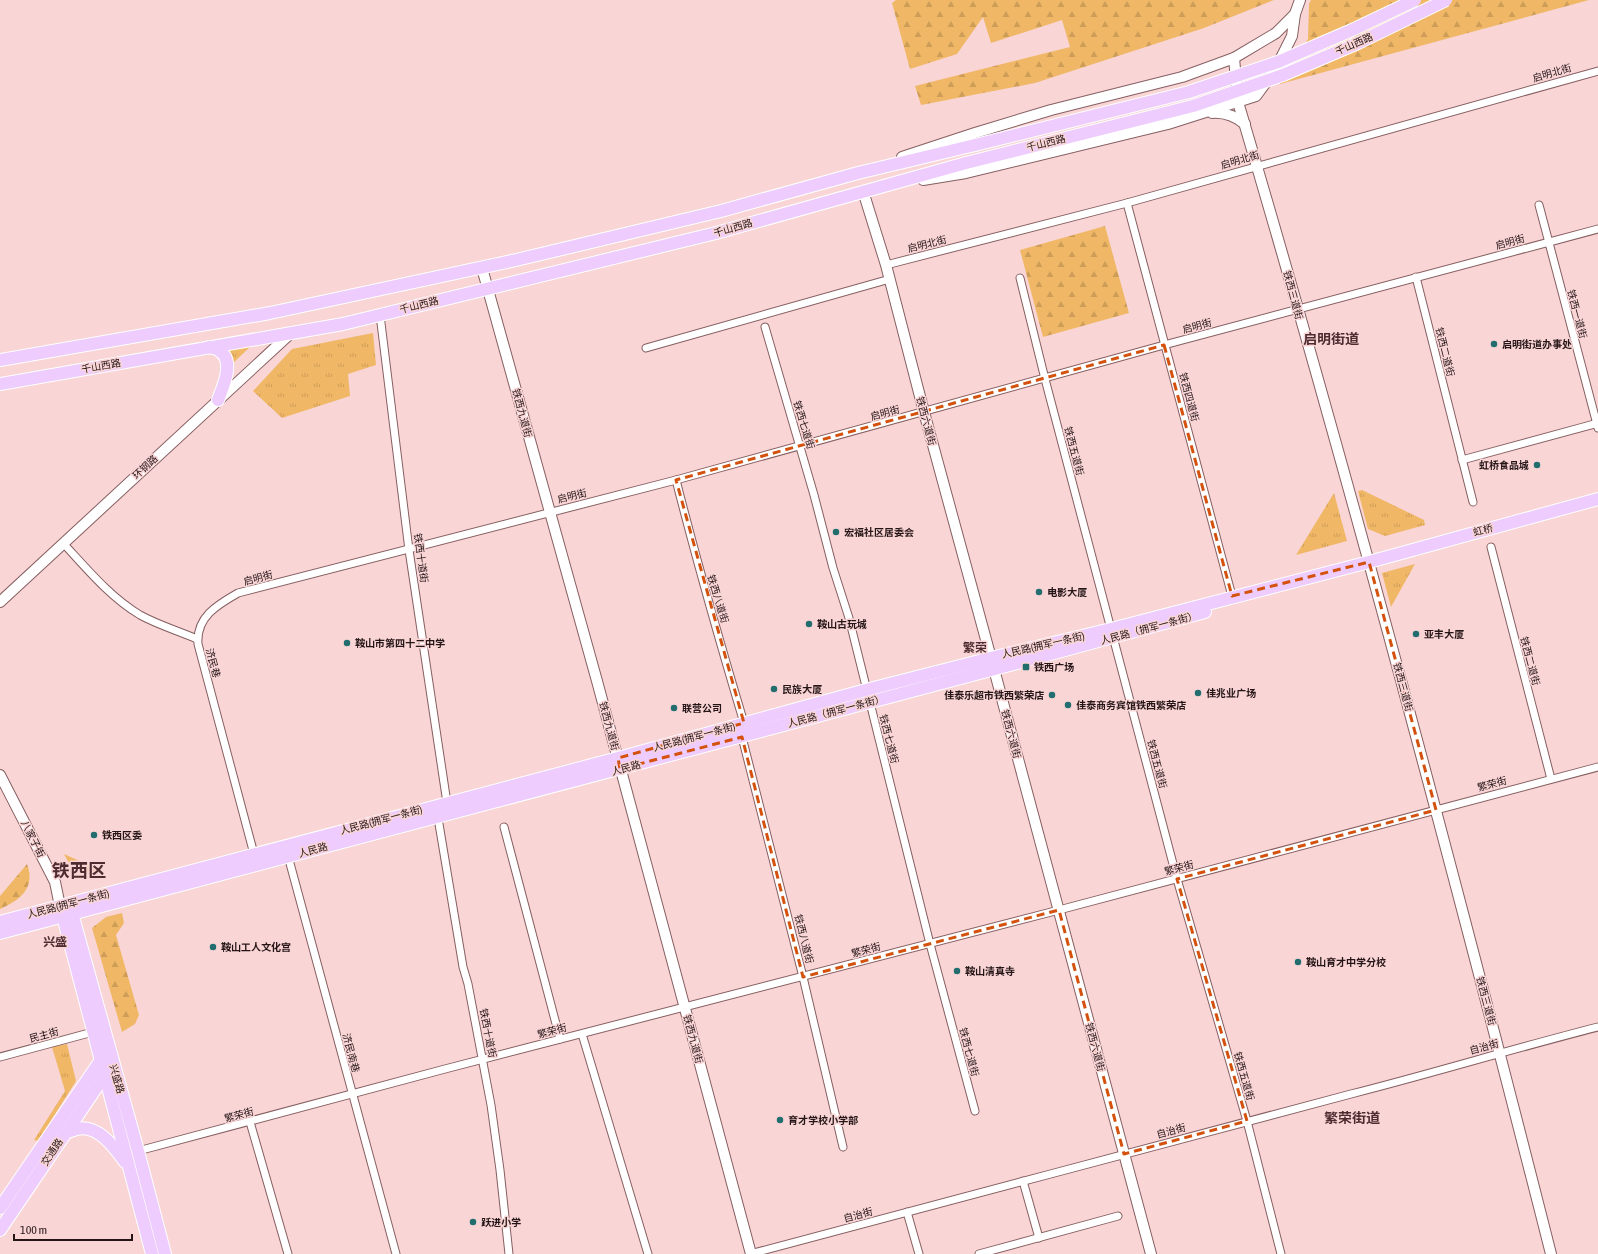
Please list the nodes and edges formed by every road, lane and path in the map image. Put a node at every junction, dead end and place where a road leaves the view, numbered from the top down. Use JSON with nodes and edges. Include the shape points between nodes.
{"nodes":[{"id":1,"x":1300,"y":0,"type":"edge"},
{"id":2,"x":1415,"y":0,"type":"edge"},
{"id":3,"x":1446,"y":0,"type":"edge"},
{"id":4,"x":1295,"y":14,"type":"junction"},
{"id":5,"x":1234,"y":58,"type":"junction"},
{"id":6,"x":1598,"y":71,"type":"edge"},
{"id":7,"x":1256,"y":96,"type":"junction"},
{"id":8,"x":1238,"y":102,"type":"junction"},
{"id":9,"x":1199,"y":114,"type":"junction"},
{"id":10,"x":1245,"y":124,"type":"junction"},
{"id":11,"x":1257,"y":166,"type":"junction"},
{"id":12,"x":858,"y":172,"type":"junction"},
{"id":13,"x":884,"y":185,"type":"junction"},
{"id":14,"x":863,"y":191,"type":"junction"},
{"id":15,"x":1127,"y":203,"type":"junction"},
{"id":16,"x":1539,"y":205,"type":"dead end"},
{"id":17,"x":1598,"y":229,"type":"edge"},
{"id":18,"x":1548,"y":242,"type":"junction"},
{"id":19,"x":886,"y":265,"type":"junction"},
{"id":20,"x":482,"y":268,"type":"junction"},
{"id":21,"x":1416,"y":277,"type":"junction"},
{"id":22,"x":1020,"y":278,"type":"dead end"},
{"id":23,"x":890,"y":279,"type":"junction"},
{"id":24,"x":488,"y":288,"type":"junction"},
{"id":25,"x":1297,"y":310,"type":"junction"},
{"id":26,"x":380,"y":315,"type":"junction"},
{"id":27,"x":765,"y":327,"type":"dead end"},
{"id":28,"x":291,"y":333,"type":"junction"},
{"id":29,"x":1164,"y":345,"type":"junction"},
{"id":30,"x":209,"y":348,"type":"junction"},
{"id":31,"x":646,"y":348,"type":"dead end"},
{"id":32,"x":0,"y":360,"type":"edge"},
{"id":33,"x":1045,"y":379,"type":"junction"},
{"id":34,"x":0,"y":384,"type":"edge"},
{"id":35,"x":218,"y":400,"type":"junction"},
{"id":36,"x":924,"y":412,"type":"junction"},
{"id":37,"x":1598,"y":425,"type":"edge"},
{"id":38,"x":800,"y":446,"type":"junction"},
{"id":39,"x":1462,"y":460,"type":"junction"},
{"id":40,"x":676,"y":480,"type":"junction"},
{"id":41,"x":1598,"y":499,"type":"edge"},
{"id":42,"x":1473,"y":502,"type":"dead end"},
{"id":43,"x":549,"y":512,"type":"junction"},
{"id":44,"x":63,"y":543,"type":"junction"},
{"id":45,"x":1491,"y":547,"type":"dead end"},
{"id":46,"x":409,"y":550,"type":"junction"},
{"id":47,"x":1370,"y":564,"type":"junction"},
{"id":48,"x":1232,"y":596,"type":"junction"},
{"id":49,"x":0,"y":602,"type":"edge"},
{"id":50,"x":1112,"y":633,"type":"junction"},
{"id":51,"x":197,"y":639,"type":"junction"},
{"id":52,"x":991,"y":658,"type":"junction"},
{"id":53,"x":994,"y":670,"type":"junction"},
{"id":54,"x":868,"y":696,"type":"junction"},
{"id":55,"x":744,"y":723,"type":"junction"},
{"id":56,"x":742,"y":737,"type":"junction"},
{"id":57,"x":619,"y":764,"type":"junction"},
{"id":58,"x":1598,"y":767,"type":"edge"},
{"id":59,"x":0,"y":775,"type":"edge"},
{"id":60,"x":1550,"y":779,"type":"junction"},
{"id":61,"x":446,"y":803,"type":"junction"},
{"id":62,"x":1436,"y":810,"type":"junction"},
{"id":63,"x":438,"y":818,"type":"junction"},
{"id":64,"x":504,"y":827,"type":"dead end"},
{"id":65,"x":254,"y":854,"type":"junction"},
{"id":66,"x":288,"y":856,"type":"junction"},
{"id":67,"x":1177,"y":878,"type":"junction"},
{"id":68,"x":66,"y":910,"type":"junction"},
{"id":69,"x":1059,"y":910,"type":"junction"},
{"id":70,"x":0,"y":922,"type":"edge"},
{"id":71,"x":0,"y":933,"type":"edge"},
{"id":72,"x":930,"y":944,"type":"junction"},
{"id":73,"x":803,"y":977,"type":"junction"},
{"id":74,"x":685,"y":1008,"type":"junction"},
{"id":75,"x":1598,"y":1027,"type":"edge"},
{"id":76,"x":94,"y":1032,"type":"junction"},
{"id":77,"x":582,"y":1034,"type":"junction"},
{"id":78,"x":560,"y":1039,"type":"junction"},
{"id":79,"x":1500,"y":1053,"type":"junction"},
{"id":80,"x":0,"y":1057,"type":"edge"},
{"id":81,"x":101,"y":1060,"type":"junction"},
{"id":82,"x":482,"y":1060,"type":"junction"},
{"id":83,"x":104,"y":1074,"type":"junction"},
{"id":84,"x":352,"y":1094,"type":"junction"},
{"id":85,"x":975,"y":1110,"type":"dead end"},
{"id":86,"x":1247,"y":1121,"type":"junction"},
{"id":87,"x":250,"y":1122,"type":"junction"},
{"id":88,"x":65,"y":1133,"type":"junction"},
{"id":89,"x":843,"y":1148,"type":"dead end"},
{"id":90,"x":138,"y":1152,"type":"junction"},
{"id":91,"x":1124,"y":1154,"type":"junction"},
{"id":92,"x":131,"y":1172,"type":"junction"},
{"id":93,"x":1023,"y":1181,"type":"junction"},
{"id":94,"x":0,"y":1208,"type":"edge"},
{"id":95,"x":908,"y":1212,"type":"junction"},
{"id":96,"x":1118,"y":1216,"type":"dead end"},
{"id":97,"x":0,"y":1230,"type":"edge"},
{"id":98,"x":1039,"y":1238,"type":"junction"},
{"id":99,"x":152,"y":1254,"type":"edge"},
{"id":100,"x":164,"y":1254,"type":"edge"},
{"id":101,"x":288,"y":1254,"type":"edge"},
{"id":102,"x":396,"y":1254,"type":"edge"},
{"id":103,"x":509,"y":1254,"type":"edge"},
{"id":104,"x":648,"y":1254,"type":"edge"},
{"id":105,"x":751,"y":1254,"type":"edge"},
{"id":106,"x":919,"y":1254,"type":"edge"},
{"id":107,"x":979,"y":1254,"type":"edge"},
{"id":108,"x":1151,"y":1254,"type":"edge"},
{"id":109,"x":1281,"y":1254,"type":"edge"},
{"id":110,"x":1551,"y":1254,"type":"edge"}],
"edges":[{"from":1,"to":4,"type":"main road"},
{"from":2,"to":12,"type":"main road","name":"千山西路","bridge":true,"via":[[1278,62],[1189,92]]},
{"from":3,"to":13,"type":"main road","name":"千山西路","bridge":true,"via":[[1358,43],[1283,75],[1192,106]]},
{"from":4,"to":5,"type":"main road","via":[[1276,34]]},
{"from":4,"to":7,"type":"main road","via":[[1292,36],[1275,70]]},
{"from":5,"to":8,"type":"main road","name":"铁西三道街"},
{"from":5,"to":12,"type":"main road","via":[[1182,77],[1050,110]]},
{"from":6,"to":11,"type":"street","name":"启明北街"},
{"from":7,"to":8,"type":"main road"},
{"from":7,"to":10,"type":"main road","via":[[1248,108]]},
{"from":8,"to":9,"type":"main road"},
{"from":8,"to":10,"type":"main road","name":"铁西三道街"},
{"from":9,"to":10,"type":"main road","via":[[1218,112],[1240,119]]},
{"from":9,"to":13,"type":"main road","via":[[1168,124],[966,173]]},
{"from":10,"to":11,"type":"main road","name":"铁西三道街"},
{"from":11,"to":15,"type":"street","name":"启明北街"},
{"from":11,"to":25,"type":"main road","name":"铁西三道街"},
{"from":12,"to":20,"type":"main road","name":"千山西路","via":[[721,211]]},
{"from":13,"to":14,"type":"main road","name":"千山西路"},
{"from":14,"to":19,"type":"main road","name":"铁西六道街"},
{"from":14,"to":24,"type":"main road","name":"千山西路","via":[[716,233]]},
{"from":15,"to":19,"type":"street","name":"启明北街"},
{"from":15,"to":29,"type":"street","name":"铁西四道街"},
{"from":16,"to":18,"type":"street","name":"铁西一道街"},
{"from":17,"to":18,"type":"street","name":"启明街"},
{"from":18,"to":21,"type":"street","name":"启明街"},
{"from":18,"to":37,"type":"street","name":"铁西一道街"},
{"from":19,"to":23,"type":"main road","name":"铁西六道街"},
{"from":20,"to":24,"type":"main road","name":"铁西九道街"},
{"from":20,"to":32,"type":"main road","name":"千山西路","via":[[270,313]]},
{"from":21,"to":25,"type":"street","name":"启明街"},
{"from":21,"to":39,"type":"street","name":"铁西二道街"},
{"from":22,"to":33,"type":"street","name":"铁西五道街"},
{"from":23,"to":31,"type":"street"},
{"from":23,"to":36,"type":"main road","name":"铁西六道街"},
{"from":24,"to":26,"type":"main road","name":"千山西路"},
{"from":24,"to":43,"type":"main road","name":"铁西九道街"},
{"from":25,"to":29,"type":"street","name":"启明街"},
{"from":25,"to":47,"type":"main road","name":"铁西三道街"},
{"from":26,"to":28,"type":"main road","name":"千山西路"},
{"from":26,"to":46,"type":"street","name":"铁西十道街"},
{"from":27,"to":38,"type":"street","name":"铁西七道街"},
{"from":28,"to":30,"type":"main road","name":"千山西路"},
{"from":28,"to":35,"type":"main road","name":"环钢路"},
{"from":29,"to":33,"type":"street","name":"启明街"},
{"from":29,"to":48,"type":"street","name":"铁西四道街"},
{"from":30,"to":34,"type":"main road","name":"千山西路"},
{"from":30,"to":35,"type":"main road","via":[[219,350],[225,356],[227,365]]},
{"from":33,"to":36,"type":"street","name":"启明街"},
{"from":33,"to":50,"type":"street","name":"铁西五道街"},
{"from":35,"to":44,"type":"main road","name":"环钢路"},
{"from":36,"to":38,"type":"street","name":"启明街"},
{"from":36,"to":52,"type":"main road","name":"铁西六道街"},
{"from":37,"to":39,"type":"street"},
{"from":38,"to":40,"type":"street","name":"启明街"},
{"from":38,"to":54,"type":"street","name":"铁西七道街","via":[[849,618]]},
{"from":39,"to":42,"type":"street","name":"铁西二道街"},
{"from":40,"to":43,"type":"street","name":"启明街"},
{"from":40,"to":55,"type":"street","name":"铁西八道街","via":[[704,588]]},
{"from":41,"to":47,"type":"main road","name":"虹桥"},
{"from":43,"to":46,"type":"street","name":"启明街"},
{"from":43,"to":57,"type":"main road","name":"铁西九道街"},
{"from":44,"to":49,"type":"main road","name":"环钢路"},
{"from":44,"to":51,"type":"street","name":"济民巷","via":[[124,604],[141,615]]},
{"from":45,"to":60,"type":"street","name":"铁西二道街"},
{"from":46,"to":51,"type":"street","name":"启明街","via":[[238,594],[216,607],[204,618]]},
{"from":46,"to":61,"type":"street","name":"铁西十道街"},
{"from":47,"to":48,"type":"main road","name":"人民路(拥军一条街)"},
{"from":47,"to":50,"type":"main road","name":"人民路（拥军一条街）"},
{"from":47,"to":62,"type":"main road","name":"铁西三道街"},
{"from":48,"to":50,"type":"main road","name":"人民路(拥军一条街)"},
{"from":50,"to":52,"type":"main road","name":"人民路(拥军一条街)"},
{"from":50,"to":53,"type":"main road","name":"人民路（拥军一条街）"},
{"from":50,"to":67,"type":"street","name":"铁西五道街"},
{"from":51,"to":65,"type":"street","name":"济民巷"},
{"from":52,"to":53,"type":"main road","name":"铁西六道街"},
{"from":52,"to":54,"type":"main road","name":"人民路(拥军一条街)"},
{"from":53,"to":54,"type":"main road","name":"人民路（拥军一条街）"},
{"from":53,"to":69,"type":"main road","name":"铁西六道街"},
{"from":54,"to":55,"type":"main road","name":"人民路(拥军一条街)"},
{"from":54,"to":56,"type":"main road","name":"人民路（拥军一条街）"},
{"from":54,"to":72,"type":"street","name":"铁西七道街"},
{"from":55,"to":57,"type":"main road","name":"人民路(拥军一条街)"},
{"from":56,"to":57,"type":"main road","name":"人民路"},
{"from":56,"to":73,"type":"street","name":"铁西八道街"},
{"from":57,"to":61,"type":"main road","name":"人民路(拥军一条街)"},
{"from":57,"to":63,"type":"main road","name":"人民路"},
{"from":57,"to":74,"type":"main road","name":"铁西九道街"},
{"from":58,"to":60,"type":"street","name":"繁荣街"},
{"from":59,"to":68,"type":"main road","name":"八家子街","via":[[55,882]]},
{"from":60,"to":62,"type":"street","name":"繁荣街"},
{"from":61,"to":65,"type":"main road","name":"人民路(拥军一条街)"},
{"from":62,"to":67,"type":"street","name":"繁荣街"},
{"from":62,"to":79,"type":"main road","name":"铁西三道街"},
{"from":63,"to":66,"type":"main road","name":"人民路"},
{"from":63,"to":82,"type":"street","name":"铁西十道街","via":[[463,967]]},
{"from":64,"to":78,"type":"street"},
{"from":65,"to":68,"type":"main road","name":"人民路(拥军一条街)"},
{"from":66,"to":68,"type":"main road","name":"人民路"},
{"from":66,"to":84,"type":"street","name":"济民南巷"},
{"from":67,"to":69,"type":"street","name":"繁荣街"},
{"from":67,"to":86,"type":"street","name":"铁西五道街"},
{"from":68,"to":70,"type":"main road","name":"人民路(拥军一条街)"},
{"from":68,"to":71,"type":"main road","name":"人民路"},
{"from":68,"to":76,"type":"main road","name":"兴盛路"},
{"from":68,"to":90,"type":"main road","name":"兴盛路"},
{"from":69,"to":72,"type":"street","name":"繁荣街"},
{"from":69,"to":91,"type":"main road","name":"铁西六道街"},
{"from":72,"to":73,"type":"street","name":"繁荣街"},
{"from":72,"to":85,"type":"street","name":"铁西七道街"},
{"from":73,"to":74,"type":"street","name":"繁荣街"},
{"from":73,"to":89,"type":"street","name":"铁西八道街"},
{"from":74,"to":77,"type":"street","name":"繁荣街"},
{"from":74,"to":105,"type":"main road","name":"铁西九道街"},
{"from":75,"to":79,"type":"street","name":"自治街"},
{"from":76,"to":80,"type":"street","name":"民主街"},
{"from":76,"to":81,"type":"main road","name":"兴盛路"},
{"from":77,"to":78,"type":"street","name":"繁荣街"},
{"from":77,"to":104,"type":"street"},
{"from":78,"to":82,"type":"street","name":"繁荣街"},
{"from":79,"to":86,"type":"street","name":"自治街"},
{"from":79,"to":110,"type":"main road","name":"铁西三道街"},
{"from":81,"to":83,"type":"main road","name":"兴盛路"},
{"from":81,"to":94,"type":"main road","name":"交通路"},
{"from":82,"to":84,"type":"street","name":"繁荣街"},
{"from":82,"to":103,"type":"street","name":"铁西十道街","via":[[497,1147]]},
{"from":83,"to":88,"type":"main road","name":"交通路"},
{"from":83,"to":92,"type":"main road","name":"兴盛路"},
{"from":84,"to":87,"type":"street","name":"繁荣街"},
{"from":84,"to":102,"type":"street","name":"济民南巷"},
{"from":86,"to":91,"type":"street","name":"自治街"},
{"from":86,"to":109,"type":"street","name":"铁西五道街"},
{"from":87,"to":90,"type":"street","name":"繁荣街"},
{"from":87,"to":101,"type":"street"},
{"from":88,"to":92,"type":"main road","via":[[78,1128],[93,1130],[115,1148]]},
{"from":88,"to":97,"type":"main road","name":"交通路"},
{"from":90,"to":100,"type":"main road","name":"兴盛路"},
{"from":91,"to":93,"type":"street","name":"自治街"},
{"from":91,"to":108,"type":"main road","name":"铁西六道街"},
{"from":92,"to":99,"type":"main road","name":"兴盛路"},
{"from":93,"to":95,"type":"street","name":"自治街"},
{"from":93,"to":98,"type":"street"},
{"from":95,"to":105,"type":"street","name":"自治街"},
{"from":95,"to":106,"type":"street"},
{"from":96,"to":98,"type":"street"},
{"from":98,"to":107,"type":"street"}]}
